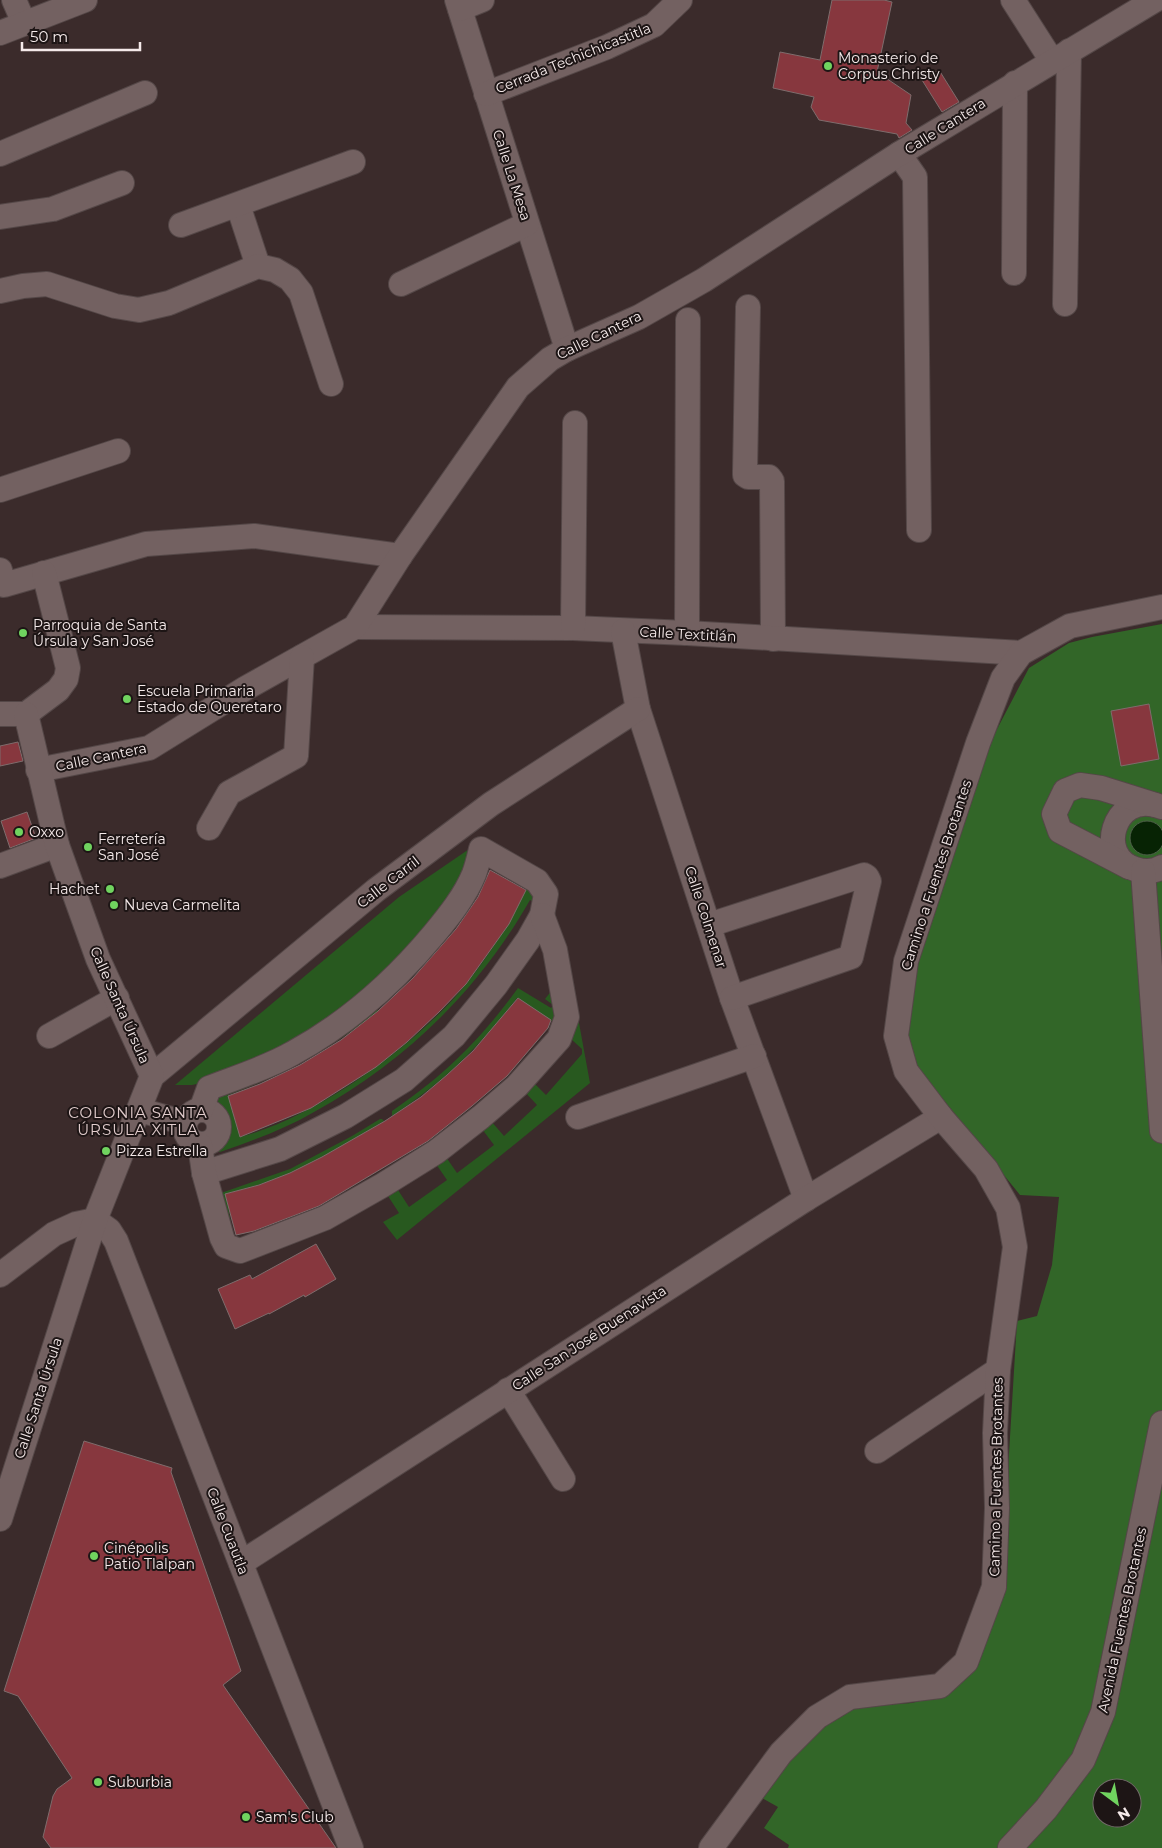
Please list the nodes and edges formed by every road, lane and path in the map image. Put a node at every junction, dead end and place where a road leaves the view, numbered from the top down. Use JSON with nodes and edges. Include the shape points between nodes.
{"nodes":[{"id":1,"x":14,"y":0,"type":"edge"},
{"id":2,"x":85,"y":0,"type":"edge"},
{"id":3,"x":482,"y":0,"type":"edge"},
{"id":4,"x":680,"y":0,"type":"edge"},
{"id":5,"x":1013,"y":0,"type":"edge"},
{"id":6,"x":1155,"y":0,"type":"edge"},
{"id":7,"x":459,"y":4,"type":"edge"},
{"id":8,"x":24,"y":24,"type":"junction"},
{"id":9,"x":0,"y":33,"type":"edge"},
{"id":10,"x":1060,"y":56,"type":"junction"},
{"id":11,"x":1014,"y":84,"type":"junction"},
{"id":12,"x":144,"y":93,"type":"dead end"},
{"id":13,"x":486,"y":94,"type":"junction"},
{"id":14,"x":0,"y":154,"type":"edge"},
{"id":15,"x":900,"y":154,"type":"junction"},
{"id":16,"x":353,"y":162,"type":"dead end"},
{"id":17,"x":122,"y":183,"type":"dead end"},
{"id":18,"x":238,"y":205,"type":"junction"},
{"id":19,"x":0,"y":217,"type":"edge"},
{"id":20,"x":528,"y":224,"type":"junction"},
{"id":21,"x":182,"y":225,"type":"dead end"},
{"id":22,"x":258,"y":266,"type":"junction"},
{"id":23,"x":1014,"y":274,"type":"dead end"},
{"id":24,"x":401,"y":284,"type":"dead end"},
{"id":25,"x":0,"y":291,"type":"edge"},
{"id":26,"x":1065,"y":304,"type":"dead end"},
{"id":27,"x":748,"y":307,"type":"dead end"},
{"id":28,"x":688,"y":320,"type":"dead end"},
{"id":29,"x":567,"y":349,"type":"junction"},
{"id":30,"x":331,"y":384,"type":"dead end"},
{"id":31,"x":575,"y":423,"type":"dead end"},
{"id":32,"x":118,"y":451,"type":"dead end"},
{"id":33,"x":0,"y":490,"type":"edge"},
{"id":34,"x":919,"y":530,"type":"dead end"},
{"id":35,"x":400,"y":556,"type":"junction"},
{"id":36,"x":44,"y":573,"type":"junction"},
{"id":37,"x":2,"y":578,"type":"edge"},
{"id":38,"x":1162,"y":607,"type":"edge"},
{"id":39,"x":355,"y":628,"type":"junction"},
{"id":40,"x":573,"y":628,"type":"junction"},
{"id":41,"x":623,"y":631,"type":"junction"},
{"id":42,"x":687,"y":633,"type":"junction"},
{"id":43,"x":773,"y":639,"type":"junction"},
{"id":44,"x":1021,"y":653,"type":"junction"},
{"id":45,"x":302,"y":657,"type":"junction"},
{"id":46,"x":638,"y":709,"type":"junction"},
{"id":47,"x":0,"y":714,"type":"edge"},
{"id":48,"x":26,"y":714,"type":"junction"},
{"id":49,"x":38,"y":770,"type":"junction"},
{"id":50,"x":1162,"y":807,"type":"edge"},
{"id":51,"x":210,"y":828,"type":"dead end"},
{"id":52,"x":57,"y":845,"type":"junction"},
{"id":53,"x":0,"y":866,"type":"edge"},
{"id":54,"x":1145,"y":869,"type":"edge"},
{"id":55,"x":542,"y":915,"type":"junction"},
{"id":56,"x":709,"y":925,"type":"junction"},
{"id":57,"x":117,"y":998,"type":"junction"},
{"id":58,"x":732,"y":998,"type":"junction"},
{"id":59,"x":49,"y":1036,"type":"dead end"},
{"id":60,"x":754,"y":1056,"type":"junction"},
{"id":61,"x":152,"y":1076,"type":"junction"},
{"id":62,"x":140,"y":1110,"type":"junction"},
{"id":63,"x":193,"y":1117,"type":"junction"},
{"id":64,"x":578,"y":1117,"type":"dead end"},
{"id":65,"x":941,"y":1117,"type":"junction"},
{"id":66,"x":1162,"y":1131,"type":"edge"},
{"id":67,"x":200,"y":1145,"type":"junction"},
{"id":68,"x":204,"y":1173,"type":"junction"},
{"id":69,"x":806,"y":1199,"type":"junction"},
{"id":70,"x":95,"y":1220,"type":"junction"},
{"id":71,"x":0,"y":1275,"type":"edge"},
{"id":72,"x":998,"y":1370,"type":"junction"},
{"id":73,"x":508,"y":1390,"type":"junction"},
{"id":74,"x":1162,"y":1423,"type":"edge"},
{"id":75,"x":877,"y":1451,"type":"dead end"},
{"id":76,"x":563,"y":1479,"type":"dead end"},
{"id":77,"x":0,"y":1519,"type":"edge"},
{"id":78,"x":241,"y":1563,"type":"junction"},
{"id":79,"x":351,"y":1848,"type":"edge"},
{"id":80,"x":711,"y":1848,"type":"edge"},
{"id":81,"x":1010,"y":1848,"type":"edge"}],
"edges":[{"from":1,"to":8,"type":"street"},
{"from":2,"to":8,"type":"street"},
{"from":3,"to":7,"type":"street"},
{"from":4,"to":13,"type":"street","name":"Cerrada Techichicastitla","via":[[654,25]]},
{"from":5,"to":10,"type":"street"},
{"from":6,"to":10,"type":"street","name":"Calle Cantera"},
{"from":7,"to":13,"type":"street","name":"Calle La Mesa"},
{"from":8,"to":9,"type":"street"},
{"from":10,"to":11,"type":"street","name":"Calle Cantera"},
{"from":10,"to":26,"type":"street"},
{"from":11,"to":15,"type":"street","name":"Calle Cantera"},
{"from":11,"to":23,"type":"street"},
{"from":12,"to":14,"type":"street"},
{"from":13,"to":20,"type":"street","name":"Calle La Mesa"},
{"from":15,"to":29,"type":"street","name":"Calle Cantera","via":[[704,280],[639,316]]},
{"from":15,"to":34,"type":"street","via":[[915,177]]},
{"from":16,"to":18,"type":"street"},
{"from":17,"to":19,"type":"street","via":[[53,209]]},
{"from":18,"to":21,"type":"street"},
{"from":18,"to":22,"type":"street"},
{"from":20,"to":24,"type":"street"},
{"from":20,"to":29,"type":"street","name":"Calle La Mesa"},
{"from":22,"to":25,"type":"street","via":[[169,303],[139,310],[115,306],[47,284]]},
{"from":22,"to":30,"type":"street","via":[[290,278],[301,293]]},
{"from":27,"to":43,"type":"street","via":[[745,475],[769,477],[772,481]]},
{"from":28,"to":42,"type":"street"},
{"from":29,"to":35,"type":"street","name":"Calle Cantera","via":[[550,359],[518,387]]},
{"from":31,"to":40,"type":"street"},
{"from":32,"to":33,"type":"street"},
{"from":35,"to":36,"type":"street","via":[[254,536],[146,544]]},
{"from":35,"to":39,"type":"street","name":"Calle Cantera"},
{"from":36,"to":37,"type":"street"},
{"from":36,"to":48,"type":"street","via":[[68,668],[66,679],[58,690]]},
{"from":38,"to":44,"type":"street","name":"Camino a Fuentes Brotantes","via":[[1070,626]]},
{"from":39,"to":40,"type":"street","name":"Calle Textitlán"},
{"from":39,"to":45,"type":"street","name":"Calle Cantera"},
{"from":40,"to":41,"type":"street","name":"Calle Textitlán"},
{"from":41,"to":42,"type":"street","name":"Calle Textitlán"},
{"from":41,"to":46,"type":"street","name":"Calle Colmenar"},
{"from":42,"to":43,"type":"street","name":"Calle Textitlán"},
{"from":43,"to":44,"type":"street","name":"Calle Textitlán"},
{"from":44,"to":65,"type":"street","name":"Camino a Fuentes Brotantes","via":[[1004,678],[978,743],[906,961],[896,1036],[906,1071]]},
{"from":45,"to":49,"type":"street","name":"Calle Cantera","via":[[149,748]]},
{"from":45,"to":51,"type":"street","via":[[296,756],[229,793]]},
{"from":46,"to":56,"type":"street","name":"Calle Colmenar"},
{"from":46,"to":61,"type":"street","name":"Calle Carril","via":[[491,804],[376,890]]},
{"from":47,"to":48,"type":"street"},
{"from":48,"to":49,"type":"street","name":"Calle Santa Úrsula"},
{"from":49,"to":52,"type":"street","name":"Calle Santa Úrsula"},
{"from":50,"to":54,"type":"street","via":[[1149,803],[1125,811],[1113,834],[1114,847],[1120,858]]},
{"from":50,"to":54,"type":"street","via":[[1101,788],[1080,785],[1065,791],[1054,814],[1060,831]]},
{"from":52,"to":53,"type":"street"},
{"from":52,"to":57,"type":"street","name":"Calle Santa Úrsula","via":[[98,959]]},
{"from":54,"to":66,"type":"street"},
{"from":55,"to":63,"type":"street","via":[[546,894],[537,880],[481,849],[473,875],[459,902],[408,964],[372,998],[332,1030],[292,1054],[209,1088]]},
{"from":55,"to":68,"type":"street","via":[[496,985],[454,1036],[404,1080],[346,1116],[280,1149]]},
{"from":55,"to":68,"type":"street","via":[[555,950],[566,1017],[559,1039],[517,1086],[482,1117],[383,1186],[325,1218],[240,1251],[226,1246],[222,1238]]},
{"from":56,"to":58,"type":"street","name":"Calle Colmenar"},
{"from":56,"to":58,"type":"street","via":[[864,875],[869,881],[851,957]]},
{"from":57,"to":59,"type":"street"},
{"from":57,"to":61,"type":"street","name":"Calle Santa Úrsula"},
{"from":58,"to":60,"type":"street","name":"Calle Colmenar"},
{"from":60,"to":64,"type":"street"},
{"from":60,"to":69,"type":"street","name":"Calle Colmenar"},
{"from":61,"to":62,"type":"street","name":"Calle Santa Úrsula"},
{"from":62,"to":63,"type":"street"},
{"from":62,"to":70,"type":"street","name":"Calle Santa Úrsula"},
{"from":63,"to":67,"type":"street","via":[[185,1129],[190,1139]]},
{"from":63,"to":67,"type":"street","via":[[212,1113],[220,1128],[216,1138]]},
{"from":65,"to":69,"type":"street","name":"Calle San José Buenavista"},
{"from":65,"to":72,"type":"street","name":"Camino a Fuentes Brotantes","via":[[986,1169],[1008,1208],[1015,1247]]},
{"from":67,"to":68,"type":"street"},
{"from":69,"to":73,"type":"street","name":"Calle San José Buenavista"},
{"from":70,"to":71,"type":"street","via":[[54,1234]]},
{"from":70,"to":77,"type":"street","name":"Calle Santa Úrsula"},
{"from":70,"to":78,"type":"street","name":"Calle Cuautla","via":[[109,1230],[116,1241]]},
{"from":72,"to":75,"type":"street"},
{"from":72,"to":80,"type":"street","name":"Camino a Fuentes Brotantes","via":[[994,1587],[966,1662],[940,1686],[850,1697],[817,1717],[780,1753]]},
{"from":73,"to":76,"type":"street"},
{"from":73,"to":78,"type":"street","name":"Calle San José Buenavista"},
{"from":74,"to":81,"type":"street","name":"Avenida Fuentes Brotantes","via":[[1104,1712],[1083,1760],[1046,1809]]},
{"from":78,"to":79,"type":"street","name":"Calle Cuautla"}]}
